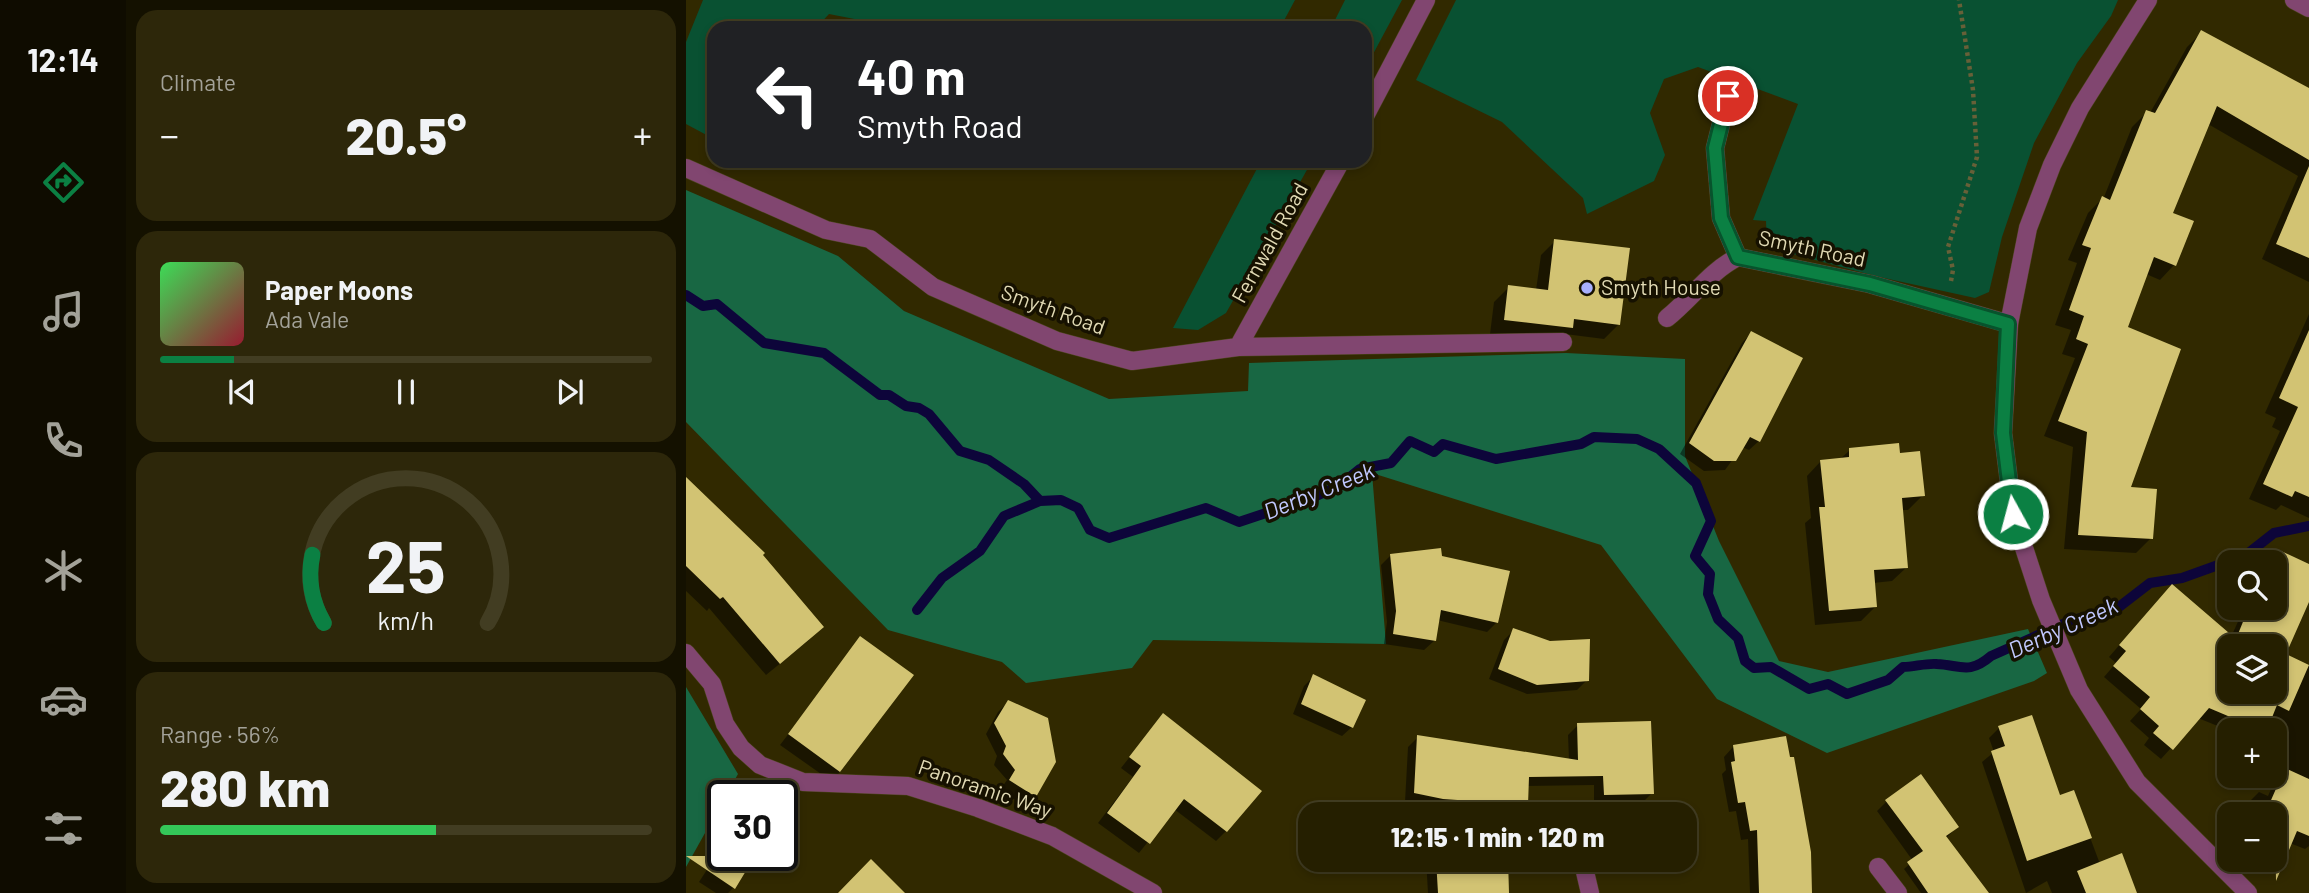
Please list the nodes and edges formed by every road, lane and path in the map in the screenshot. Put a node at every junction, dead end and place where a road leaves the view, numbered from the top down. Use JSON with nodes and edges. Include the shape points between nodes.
{"nodes":[{"id":1,"x":1426,"y":0,"type":"edge"},
{"id":2,"x":1959,"y":0,"type":"edge"},
{"id":3,"x":2148,"y":0,"type":"edge"},
{"id":4,"x":2294,"y":0,"type":"edge"},
{"id":5,"x":2309,"y":8,"type":"edge"},
{"id":6,"x":1728,"y":96,"type":"dead end"},
{"id":7,"x":1372,"y":103,"type":"edge"},
{"id":8,"x":686,"y":168,"type":"edge"},
{"id":9,"x":1337,"y":168,"type":"edge"},
{"id":10,"x":1738,"y":257,"type":"junction"},
{"id":11,"x":1947,"y":306,"type":"junction"},
{"id":12,"x":1667,"y":318,"type":"dead end"},
{"id":13,"x":2008,"y":324,"type":"junction"},
{"id":14,"x":1563,"y":342,"type":"dead end"},
{"id":15,"x":1238,"y":347,"type":"junction"},
{"id":16,"x":686,"y":653,"type":"edge"},
{"id":17,"x":1878,"y":867,"type":"dead end"},
{"id":18,"x":1585,"y":872,"type":"edge"},
{"id":19,"x":1147,"y":891,"type":"edge"},
{"id":20,"x":2244,"y":892,"type":"edge"},
{"id":21,"x":1590,"y":893,"type":"edge"},
{"id":22,"x":1898,"y":893,"type":"edge"}],
"edges":[{"from":1,"to":7,"type":"street"},
{"from":2,"to":11,"type":"path","via":[[1973,90],[1977,157],[1948,247],[1953,270]]},
{"from":3,"to":13,"type":"street","via":[[2080,108],[2052,165],[2028,228]]},
{"from":4,"to":5,"type":"street"},
{"from":6,"to":10,"type":"street","via":[[1715,148],[1721,218]]},
{"from":8,"to":15,"type":"street","name":"Smyth Road","via":[[826,230],[870,239],[933,287],[1057,341],[1132,360]]},
{"from":9,"to":15,"type":"street","name":"Fernwald Road"},
{"from":10,"to":11,"type":"street","name":"Smyth Road","via":[[1870,284]]},
{"from":10,"to":12,"type":"street","name":"Smyth Road","via":[[1719,267]]},
{"from":11,"to":13,"type":"street","name":"Smyth Road"},
{"from":13,"to":20,"type":"street","via":[[2003,433],[2013,514],[2041,600],[2079,690],[2137,782]]},
{"from":14,"to":15,"type":"street","name":"Smyth Road"},
{"from":16,"to":19,"type":"street","name":"Panoramic Way","via":[[712,684],[725,724],[760,765],[803,782],[908,786],[1052,836]]},
{"from":17,"to":22,"type":"street"},
{"from":18,"to":21,"type":"street"}]}
